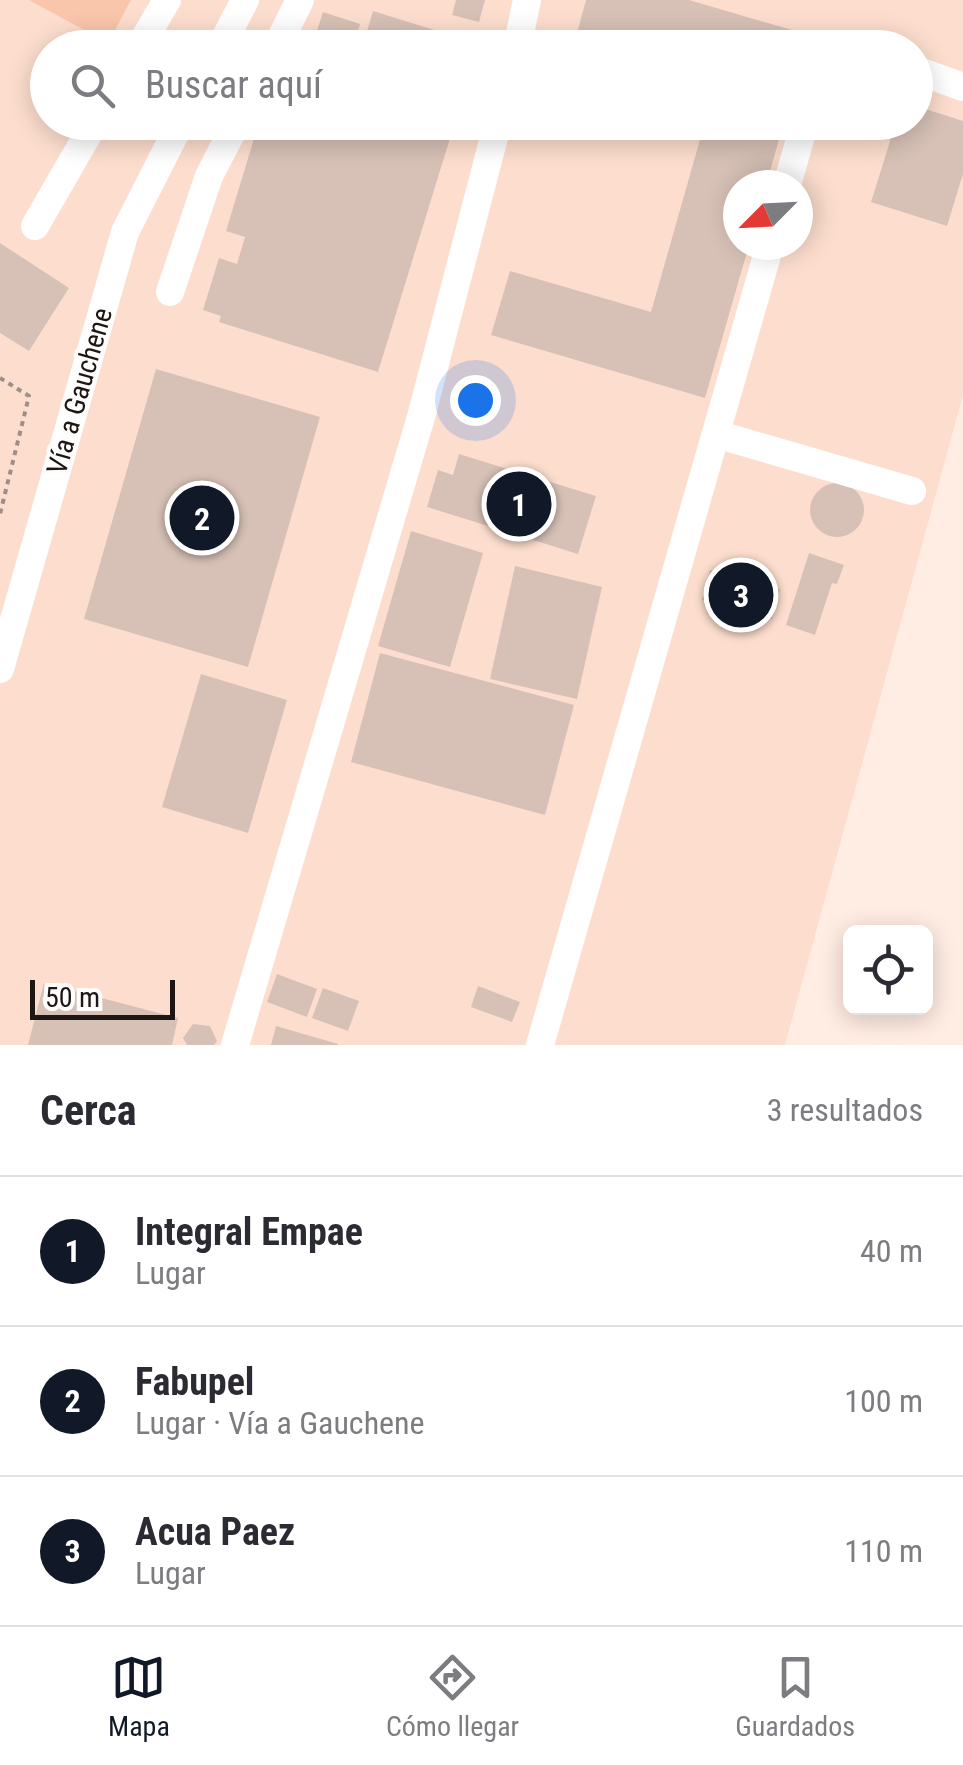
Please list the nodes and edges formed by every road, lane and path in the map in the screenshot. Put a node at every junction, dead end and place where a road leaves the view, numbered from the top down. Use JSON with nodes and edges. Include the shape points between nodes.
{"nodes":[{"id":1,"x":167,"y":0,"type":"edge"},
{"id":2,"x":245,"y":0,"type":"edge"},
{"id":3,"x":300,"y":0,"type":"edge"},
{"id":4,"x":527,"y":0,"type":"edge"},
{"id":5,"x":150,"y":30,"type":"edge"},
{"id":6,"x":229,"y":30,"type":"edge"},
{"id":7,"x":285,"y":30,"type":"edge"},
{"id":8,"x":521,"y":30,"type":"edge"},
{"id":9,"x":933,"y":76,"type":"edge"},
{"id":10,"x":963,"y":86,"type":"edge"},
{"id":11,"x":85,"y":140,"type":"edge"},
{"id":12,"x":173,"y":140,"type":"edge"},
{"id":13,"x":228,"y":140,"type":"edge"},
{"id":14,"x":493,"y":140,"type":"edge"},
{"id":15,"x":800,"y":140,"type":"edge"},
{"id":16,"x":791,"y":170,"type":"edge"},
{"id":17,"x":35,"y":226,"type":"dead end"},
{"id":18,"x":766,"y":260,"type":"edge"},
{"id":19,"x":170,"y":292,"type":"dead end"},
{"id":20,"x":0,"y":378,"type":"edge"},
{"id":21,"x":716,"y":434,"type":"junction"},
{"id":22,"x":912,"y":491,"type":"dead end"},
{"id":23,"x":0,"y":514,"type":"edge"},
{"id":24,"x":0,"y":669,"type":"edge"},
{"id":25,"x":235,"y":1045,"type":"edge"},
{"id":26,"x":540,"y":1045,"type":"edge"}],
"edges":[{"from":1,"to":5,"type":"street"},
{"from":2,"to":6,"type":"street"},
{"from":3,"to":7,"type":"street"},
{"from":4,"to":8,"type":"street"},
{"from":9,"to":10,"type":"street"},
{"from":11,"to":17,"type":"street"},
{"from":12,"to":24,"type":"street","name":"Vía a Gauchene","via":[[125,232]]},
{"from":13,"to":19,"type":"street"},
{"from":14,"to":25,"type":"street","via":[[421,417]]},
{"from":15,"to":16,"type":"street"},
{"from":18,"to":21,"type":"street"},
{"from":20,"to":23,"type":"path","via":[[28,396]]},
{"from":21,"to":22,"type":"street"},
{"from":21,"to":26,"type":"street"}]}
